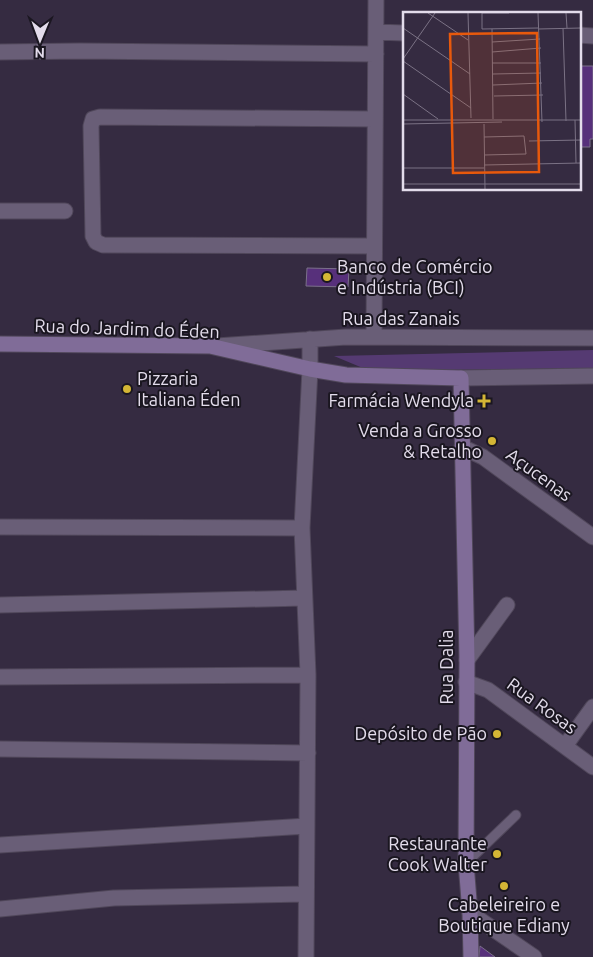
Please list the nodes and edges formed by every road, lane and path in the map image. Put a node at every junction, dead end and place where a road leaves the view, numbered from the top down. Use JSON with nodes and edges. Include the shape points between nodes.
{"nodes":[{"id":1,"x":376,"y":0,"type":"edge"},
{"id":2,"x":376,"y":32,"type":"junction"},
{"id":3,"x":403,"y":33,"type":"edge"},
{"id":4,"x":580,"y":35,"type":"edge"},
{"id":5,"x":593,"y":36,"type":"edge"},
{"id":6,"x":0,"y":52,"type":"edge"},
{"id":7,"x":376,"y":54,"type":"junction"},
{"id":8,"x":375,"y":119,"type":"junction"},
{"id":9,"x":65,"y":210,"type":"dead end"},
{"id":10,"x":0,"y":211,"type":"edge"},
{"id":11,"x":374,"y":246,"type":"junction"},
{"id":12,"x":374,"y":336,"type":"junction"},
{"id":13,"x":593,"y":338,"type":"edge"},
{"id":14,"x":310,"y":339,"type":"junction"},
{"id":15,"x":0,"y":344,"type":"edge"},
{"id":16,"x":210,"y":346,"type":"junction"},
{"id":17,"x":310,"y":369,"type":"junction"},
{"id":18,"x":593,"y":376,"type":"edge"},
{"id":19,"x":461,"y":378,"type":"junction"},
{"id":20,"x":462,"y":447,"type":"junction"},
{"id":21,"x":0,"y":527,"type":"edge"},
{"id":22,"x":302,"y":528,"type":"junction"},
{"id":23,"x":593,"y":537,"type":"edge"},
{"id":24,"x":304,"y":598,"type":"junction"},
{"id":25,"x":0,"y":605,"type":"edge"},
{"id":26,"x":507,"y":605,"type":"dead end"},
{"id":27,"x":467,"y":660,"type":"junction"},
{"id":28,"x":308,"y":676,"type":"junction"},
{"id":29,"x":0,"y":677,"type":"edge"},
{"id":30,"x":466,"y":682,"type":"junction"},
{"id":31,"x":593,"y":707,"type":"edge"},
{"id":32,"x":565,"y":746,"type":"junction"},
{"id":33,"x":0,"y":749,"type":"edge"},
{"id":34,"x":308,"y":753,"type":"junction"},
{"id":35,"x":593,"y":767,"type":"edge"},
{"id":36,"x":516,"y":815,"type":"dead end"},
{"id":37,"x":307,"y":826,"type":"junction"},
{"id":38,"x":0,"y":845,"type":"edge"},
{"id":39,"x":466,"y":863,"type":"junction"},
{"id":40,"x":306,"y":894,"type":"junction"},
{"id":41,"x":0,"y":909,"type":"edge"},
{"id":42,"x":470,"y":913,"type":"junction"},
{"id":43,"x":306,"y":957,"type":"edge"},
{"id":44,"x":471,"y":957,"type":"edge"},
{"id":45,"x":534,"y":957,"type":"edge"}],
"edges":[{"from":1,"to":2,"type":"street"},
{"from":2,"to":3,"type":"street"},
{"from":2,"to":7,"type":"street"},
{"from":4,"to":5,"type":"street"},
{"from":6,"to":7,"type":"street"},
{"from":7,"to":8,"type":"street"},
{"from":8,"to":11,"type":"street"},
{"from":8,"to":11,"type":"street","via":[[100,117],[93,119],[91,126],[93,236],[103,245]]},
{"from":9,"to":10,"type":"street"},
{"from":11,"to":12,"type":"street"},
{"from":12,"to":13,"type":"street","name":"Rua das Zanais"},
{"from":12,"to":14,"type":"street","name":"Rua das Zanais"},
{"from":14,"to":16,"type":"street","name":"Rua das Zanais"},
{"from":14,"to":17,"type":"street"},
{"from":15,"to":16,"type":"street","name":"Rua do Jardim do Éden"},
{"from":16,"to":17,"type":"street","name":"Rua do Jardim do Éden"},
{"from":17,"to":19,"type":"street","name":"Rua do Jardim do Éden","via":[[361,376]]},
{"from":17,"to":22,"type":"street"},
{"from":18,"to":19,"type":"street"},
{"from":19,"to":20,"type":"street","name":"Rua Dalia"},
{"from":20,"to":23,"type":"street","name":"Açucenas","via":[[483,457]]},
{"from":20,"to":27,"type":"street","name":"Rua Dalia"},
{"from":21,"to":22,"type":"street"},
{"from":22,"to":24,"type":"street"},
{"from":24,"to":25,"type":"street"},
{"from":24,"to":28,"type":"street"},
{"from":26,"to":27,"type":"street"},
{"from":27,"to":30,"type":"street","name":"Rua Dalia"},
{"from":28,"to":29,"type":"street"},
{"from":28,"to":34,"type":"street"},
{"from":30,"to":32,"type":"street","name":"Rua Rosas","via":[[488,690]]},
{"from":30,"to":39,"type":"street","name":"Rua Dalia"},
{"from":31,"to":32,"type":"street"},
{"from":32,"to":35,"type":"street","name":"Rua Rosas"},
{"from":33,"to":34,"type":"street"},
{"from":34,"to":37,"type":"street"},
{"from":36,"to":39,"type":"lane"},
{"from":37,"to":38,"type":"street"},
{"from":37,"to":40,"type":"street"},
{"from":39,"to":42,"type":"street","name":"Rua Dalia"},
{"from":40,"to":41,"type":"street","via":[[114,898]]},
{"from":40,"to":43,"type":"street"},
{"from":42,"to":44,"type":"street","name":"Rua Dalia"},
{"from":42,"to":45,"type":"street"}]}
